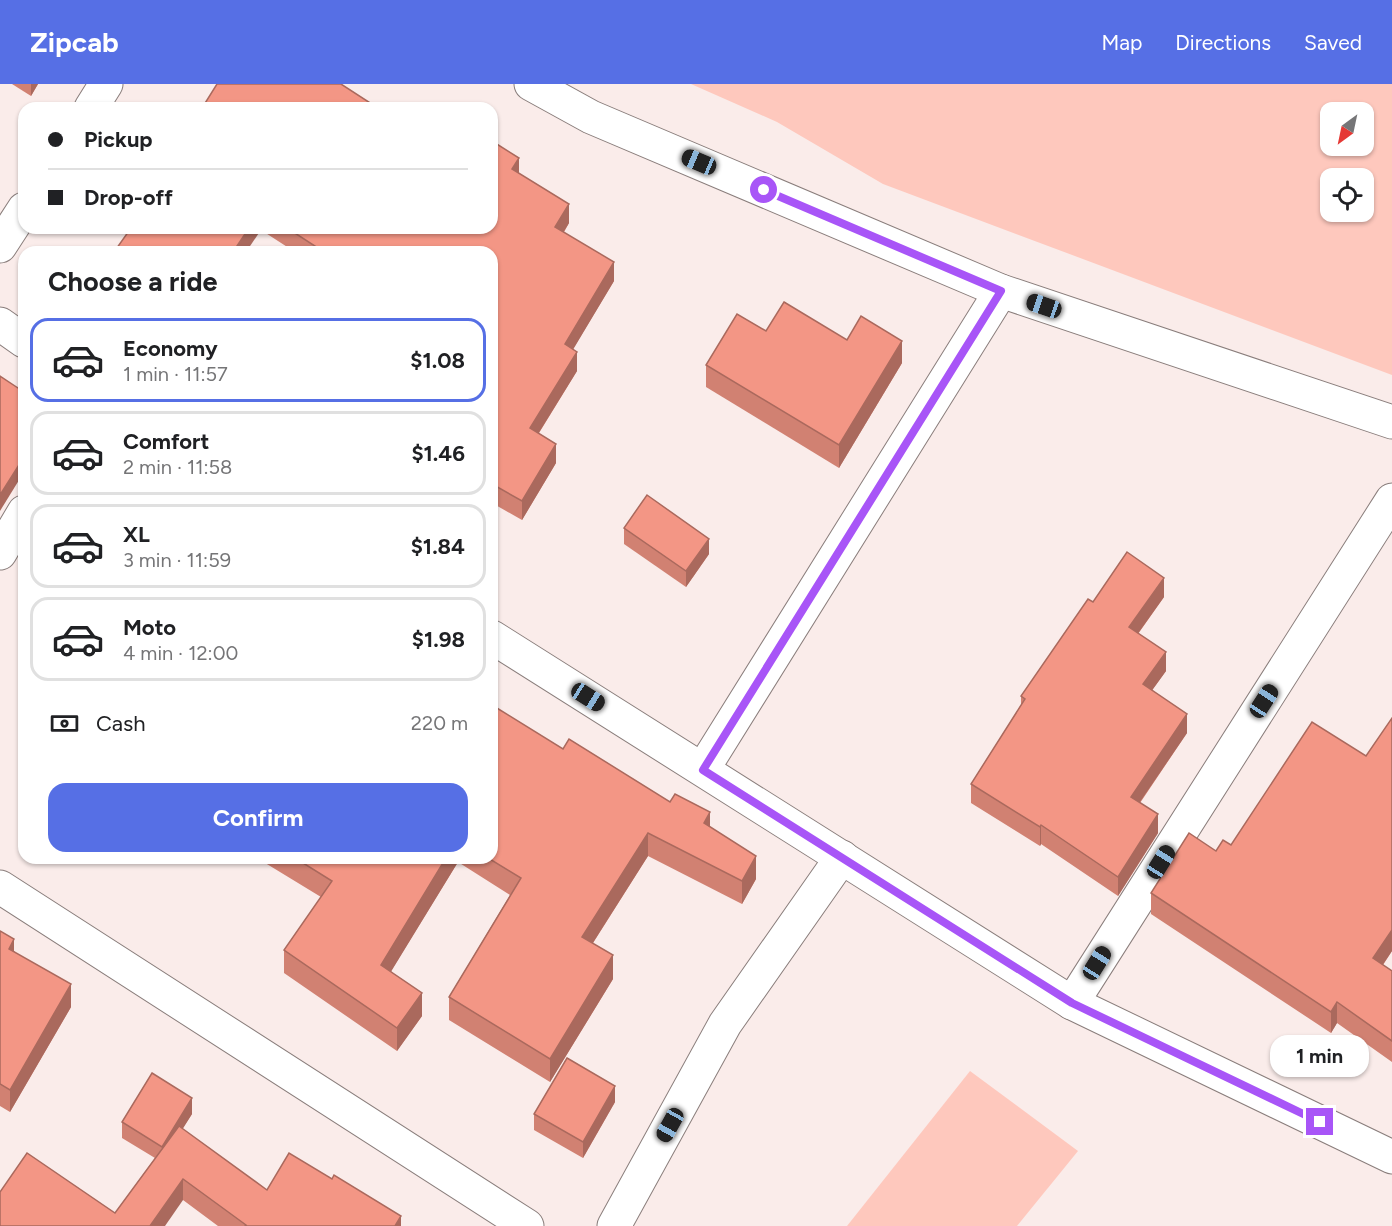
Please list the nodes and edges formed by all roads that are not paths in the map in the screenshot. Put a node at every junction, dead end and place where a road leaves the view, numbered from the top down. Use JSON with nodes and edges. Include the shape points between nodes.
{"nodes":[{"id":1,"x":106,"y":84,"type":"edge"},
{"id":2,"x":531,"y":84,"type":"edge"},
{"id":3,"x":95,"y":102,"type":"edge"},
{"id":4,"x":18,"y":218,"type":"edge"},
{"id":5,"x":0,"y":246,"type":"edge"},
{"id":6,"x":1001,"y":291,"type":"junction"},
{"id":7,"x":0,"y":324,"type":"edge"},
{"id":8,"x":18,"y":337,"type":"edge"},
{"id":9,"x":1392,"y":422,"type":"edge"},
{"id":10,"x":1392,"y":500,"type":"edge"},
{"id":11,"x":18,"y":522,"type":"edge"},
{"id":12,"x":0,"y":553,"type":"edge"},
{"id":13,"x":498,"y":641,"type":"edge"},
{"id":14,"x":703,"y":770,"type":"junction"},
{"id":15,"x":842,"y":857,"type":"junction"},
{"id":16,"x":0,"y":887,"type":"edge"},
{"id":17,"x":1072,"y":1003,"type":"junction"},
{"id":18,"x":1392,"y":1157,"type":"edge"},
{"id":19,"x":527,"y":1226,"type":"edge"},
{"id":20,"x":614,"y":1226,"type":"edge"}],
"edges":[{"from":1,"to":3,"type":"street"},
{"from":2,"to":6,"type":"street","via":[[591,117]]},
{"from":4,"to":5,"type":"street"},
{"from":6,"to":9,"type":"street"},
{"from":6,"to":14,"type":"street"},
{"from":7,"to":8,"type":"street"},
{"from":10,"to":17,"type":"street"},
{"from":11,"to":12,"type":"street"},
{"from":13,"to":14,"type":"street"},
{"from":14,"to":15,"type":"street"},
{"from":15,"to":17,"type":"street"},
{"from":15,"to":20,"type":"street","via":[[725,1024]]},
{"from":16,"to":19,"type":"street"},
{"from":17,"to":18,"type":"street"}]}
